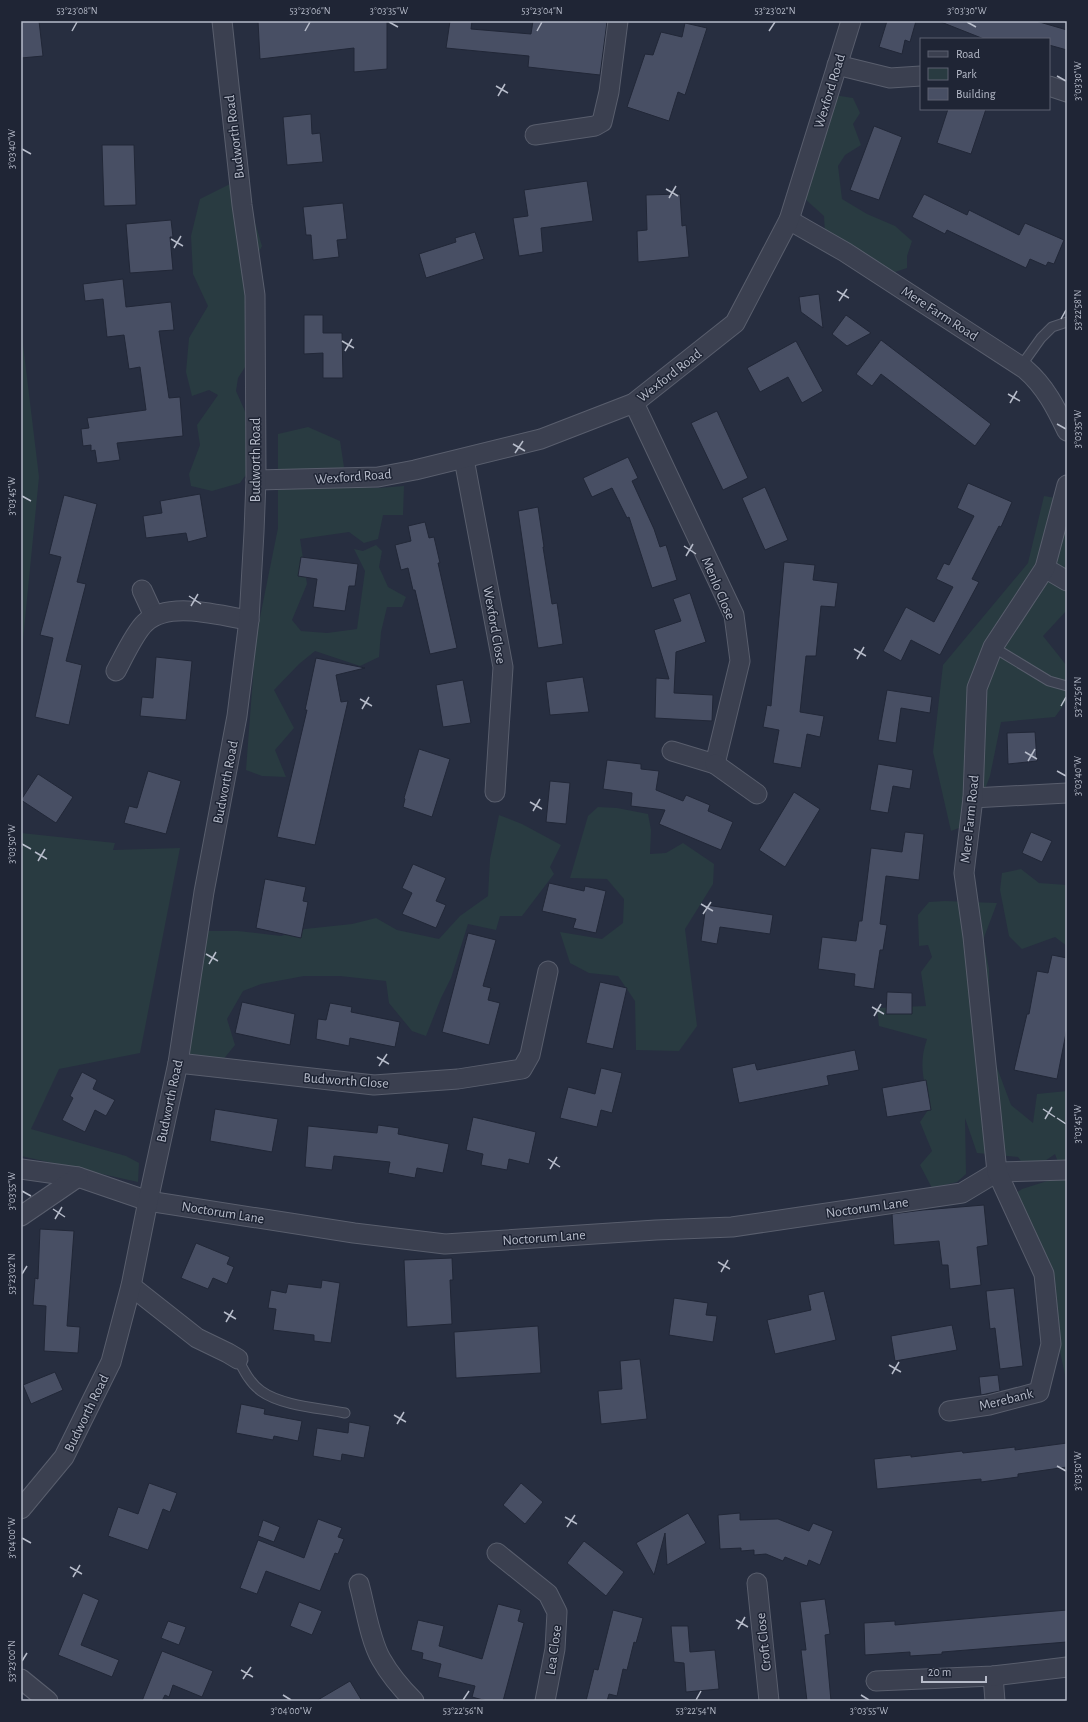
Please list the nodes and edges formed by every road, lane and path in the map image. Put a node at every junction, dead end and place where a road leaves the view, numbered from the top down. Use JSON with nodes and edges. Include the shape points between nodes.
{"nodes":[{"id":1,"x":222,"y":21,"type":"edge"},
{"id":2,"x":618,"y":21,"type":"edge"},
{"id":3,"x":851,"y":21,"type":"edge"},
{"id":4,"x":837,"y":65,"type":"junction"},
{"id":5,"x":920,"y":76,"type":"edge"},
{"id":6,"x":1050,"y":86,"type":"edge"},
{"id":7,"x":1067,"y":92,"type":"edge"},
{"id":8,"x":535,"y":135,"type":"dead end"},
{"id":9,"x":789,"y":220,"type":"junction"},
{"id":10,"x":1067,"y":322,"type":"edge"},
{"id":11,"x":1021,"y":366,"type":"junction"},
{"id":12,"x":634,"y":404,"type":"junction"},
{"id":13,"x":1067,"y":431,"type":"edge"},
{"id":14,"x":464,"y":459,"type":"junction"},
{"id":15,"x":256,"y":480,"type":"junction"},
{"id":16,"x":1067,"y":485,"type":"edge"},
{"id":17,"x":1045,"y":568,"type":"junction"},
{"id":18,"x":1067,"y":581,"type":"edge"},
{"id":19,"x":142,"y":590,"type":"dead end"},
{"id":20,"x":154,"y":616,"type":"junction"},
{"id":21,"x":249,"y":620,"type":"junction"},
{"id":22,"x":994,"y":648,"type":"junction"},
{"id":23,"x":116,"y":671,"type":"dead end"},
{"id":24,"x":1067,"y":686,"type":"edge"},
{"id":25,"x":672,"y":752,"type":"dead end"},
{"id":26,"x":715,"y":764,"type":"junction"},
{"id":27,"x":495,"y":792,"type":"dead end"},
{"id":28,"x":1067,"y":793,"type":"edge"},
{"id":29,"x":757,"y":794,"type":"dead end"},
{"id":30,"x":973,"y":798,"type":"junction"},
{"id":31,"x":548,"y":971,"type":"dead end"},
{"id":32,"x":178,"y":1063,"type":"junction"},
{"id":33,"x":21,"y":1169,"type":"edge"},
{"id":34,"x":1067,"y":1170,"type":"edge"},
{"id":35,"x":997,"y":1172,"type":"junction"},
{"id":36,"x":78,"y":1177,"type":"junction"},
{"id":37,"x":148,"y":1201,"type":"junction"},
{"id":38,"x":21,"y":1216,"type":"edge"},
{"id":39,"x":131,"y":1286,"type":"junction"},
{"id":40,"x":1051,"y":1344,"type":"joint"},
{"id":41,"x":238,"y":1359,"type":"joint"},
{"id":42,"x":949,"y":1411,"type":"dead end"},
{"id":43,"x":345,"y":1413,"type":"dead end"},
{"id":44,"x":21,"y":1509,"type":"edge"},
{"id":45,"x":497,"y":1553,"type":"dead end"},
{"id":46,"x":757,"y":1583,"type":"dead end"},
{"id":47,"x":359,"y":1584,"type":"dead end"},
{"id":48,"x":1067,"y":1667,"type":"edge"},
{"id":49,"x":993,"y":1676,"type":"junction"},
{"id":50,"x":21,"y":1679,"type":"edge"},
{"id":51,"x":876,"y":1681,"type":"dead end"},
{"id":52,"x":39,"y":1698,"type":"edge"},
{"id":53,"x":414,"y":1701,"type":"edge"},
{"id":54,"x":545,"y":1701,"type":"edge"},
{"id":55,"x":769,"y":1701,"type":"edge"},
{"id":56,"x":995,"y":1701,"type":"edge"}],
"edges":[{"from":1,"to":15,"type":"street","name":"Budworth Road","via":[[242,205],[255,295]]},
{"from":2,"to":8,"type":"street","via":[[609,92],[602,122],[595,126]]},
{"from":3,"to":4,"type":"street","name":"Wexford Road"},
{"from":4,"to":5,"type":"street","via":[[890,78]]},
{"from":4,"to":9,"type":"street","name":"Wexford Road"},
{"from":6,"to":7,"type":"street"},
{"from":9,"to":11,"type":"street","name":"Mere Farm Road","via":[[845,252]]},
{"from":9,"to":12,"type":"street","name":"Wexford Road","via":[[735,323]]},
{"from":10,"to":11,"type":"lane","via":[[1052,326]]},
{"from":11,"to":13,"type":"street","name":"Mere Farm Road","via":[[1037,379],[1045,390]]},
{"from":12,"to":14,"type":"street","name":"Wexford Road","via":[[541,439]]},
{"from":12,"to":26,"type":"street","name":"Menlo Close","via":[[734,615],[740,661]]},
{"from":14,"to":15,"type":"street","name":"Wexford Road","via":[[378,477]]},
{"from":14,"to":27,"type":"street","name":"Wexford Close","via":[[503,667]]},
{"from":15,"to":21,"type":"street","name":"Budworth Road"},
{"from":16,"to":17,"type":"street","name":"Mere Farm Road"},
{"from":17,"to":18,"type":"street"},
{"from":17,"to":22,"type":"street","name":"Mere Farm Road"},
{"from":19,"to":20,"type":"street"},
{"from":20,"to":21,"type":"street","via":[[184,610]]},
{"from":20,"to":23,"type":"street","via":[[143,624]]},
{"from":21,"to":32,"type":"street","name":"Budworth Road","via":[[237,716],[204,892]]},
{"from":22,"to":24,"type":"lane","via":[[1049,681]]},
{"from":22,"to":30,"type":"street","name":"Mere Farm Road","via":[[977,688]]},
{"from":25,"to":26,"type":"street"},
{"from":26,"to":29,"type":"street"},
{"from":28,"to":30,"type":"street"},
{"from":30,"to":35,"type":"street","name":"Mere Farm Road","via":[[964,873]]},
{"from":31,"to":32,"type":"street","name":"Budworth Close","via":[[530,1055],[522,1070],[374,1085]]},
{"from":32,"to":37,"type":"street","name":"Budworth Road"},
{"from":33,"to":36,"type":"street","name":"Noctorum Lane"},
{"from":34,"to":35,"type":"street","name":"Noctorum Lane"},
{"from":35,"to":37,"type":"street","name":"Noctorum Lane","via":[[962,1193],[732,1227],[445,1244],[354,1233]]},
{"from":35,"to":40,"type":"street","name":"Mere Farm Road","via":[[1044,1274]]},
{"from":36,"to":37,"type":"street","name":"Noctorum Lane"},
{"from":36,"to":38,"type":"street"},
{"from":37,"to":39,"type":"street","name":"Budworth Road"},
{"from":39,"to":41,"type":"street","via":[[197,1338]]},
{"from":39,"to":44,"type":"street","name":"Budworth Road","via":[[111,1362],[68,1450]]},
{"from":40,"to":42,"type":"street","name":"Merebank","via":[[1039,1392],[989,1405]]},
{"from":41,"to":43,"type":"lane","via":[[253,1384],[272,1397]]},
{"from":45,"to":54,"type":"street","name":"Lea Close","via":[[548,1594],[557,1612],[555,1649]]},
{"from":46,"to":55,"type":"street","name":"Croft Close"},
{"from":47,"to":53,"type":"street","via":[[380,1658],[397,1683]]},
{"from":48,"to":49,"type":"street"},
{"from":49,"to":51,"type":"street"},
{"from":49,"to":56,"type":"street"},
{"from":50,"to":52,"type":"street"}]}
